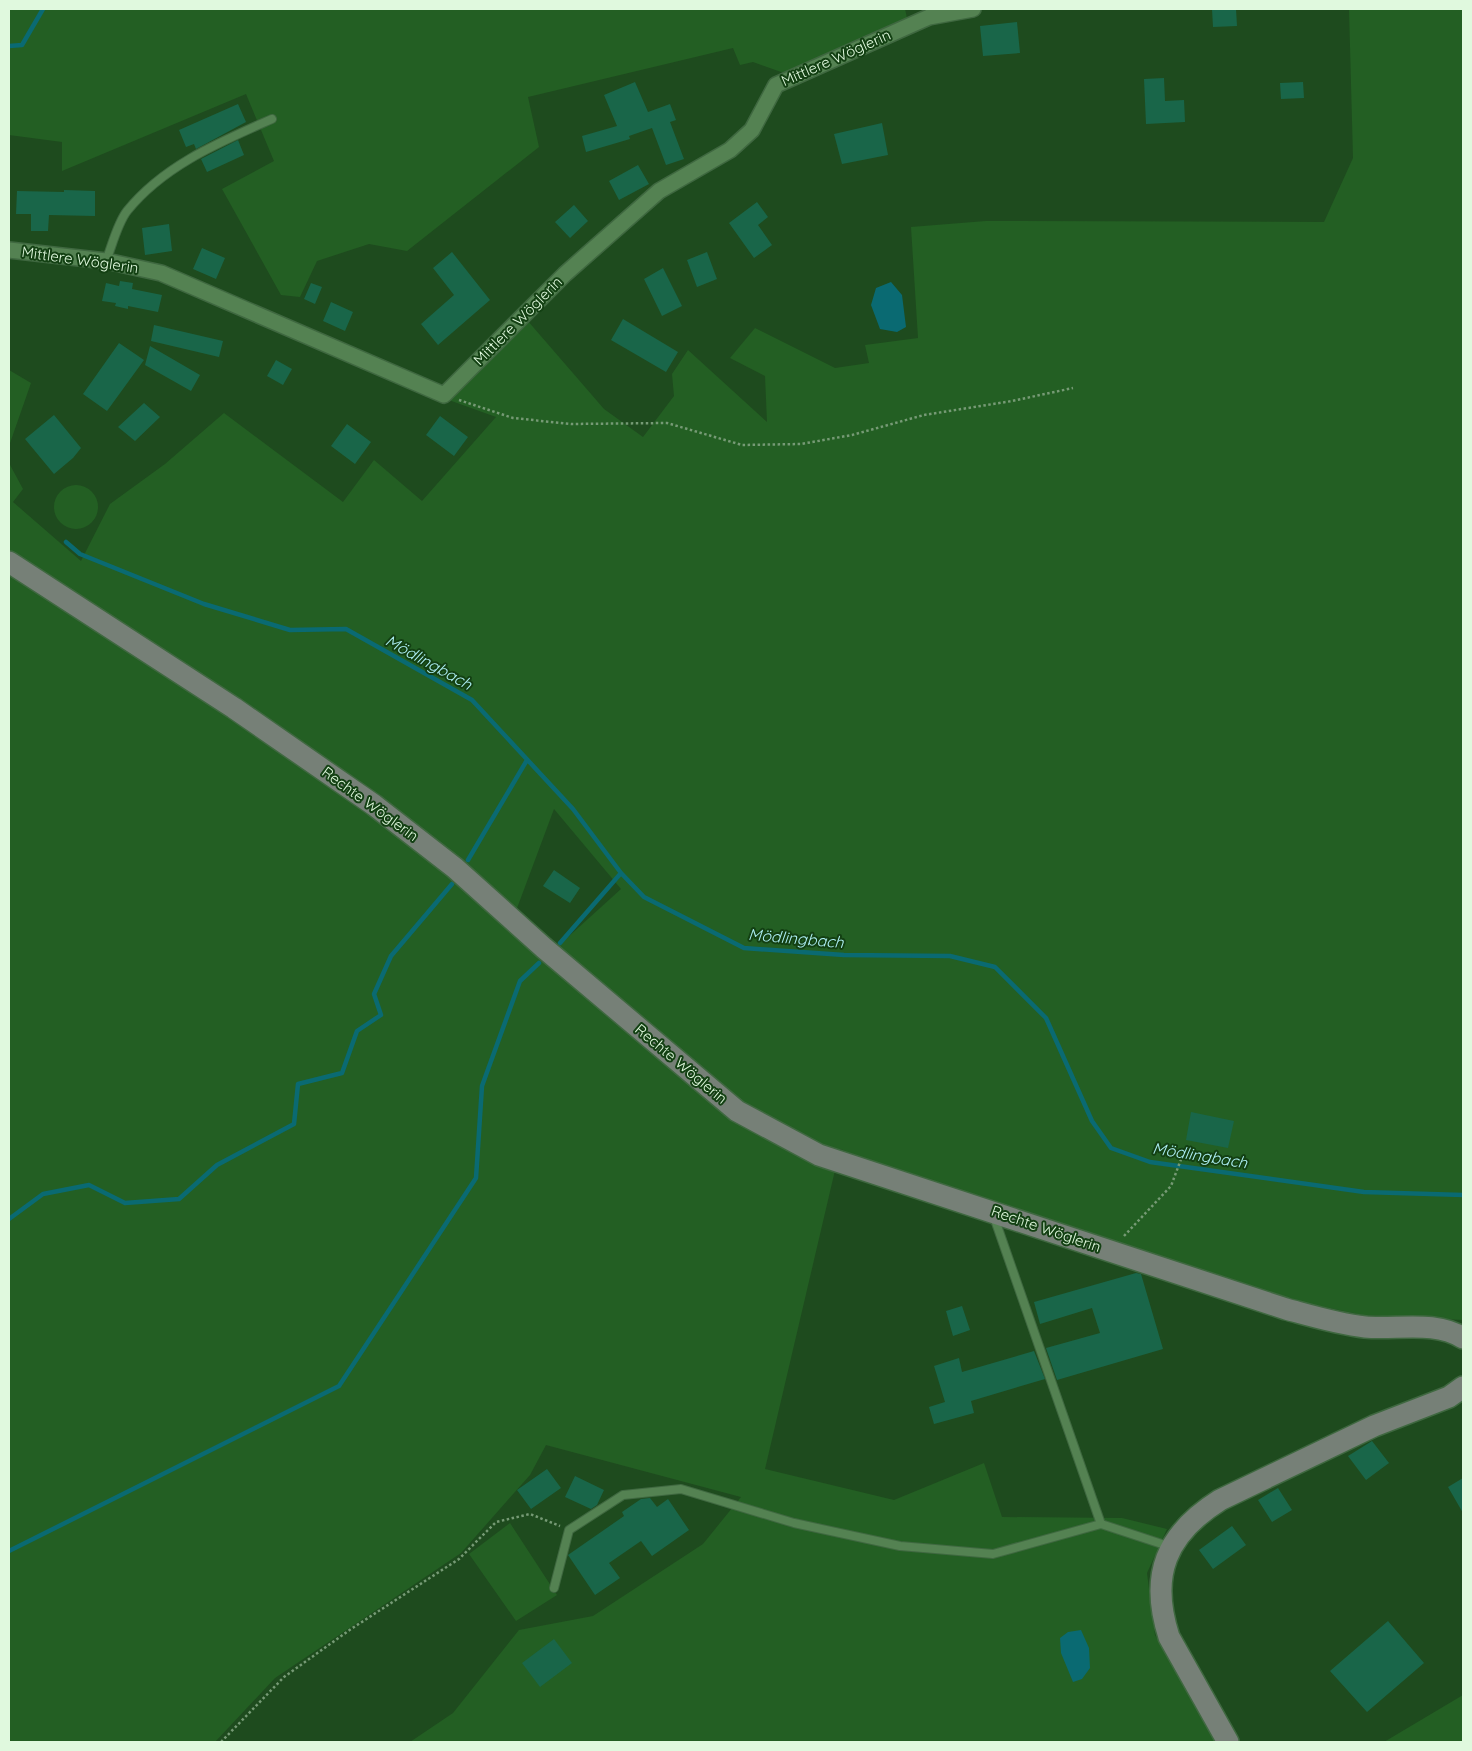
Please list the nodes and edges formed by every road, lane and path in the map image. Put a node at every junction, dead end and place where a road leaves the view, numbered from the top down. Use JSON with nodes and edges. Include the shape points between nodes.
{"nodes":[{"id":1,"x":973,"y":9,"type":"edge"},
{"id":2,"x":272,"y":119,"type":"dead end"},
{"id":3,"x":9,"y":250,"type":"edge"},
{"id":4,"x":106,"y":261,"type":"junction"},
{"id":5,"x":1072,"y":388,"type":"dead end"},
{"id":6,"x":444,"y":395,"type":"junction"},
{"id":7,"x":9,"y":562,"type":"edge"},
{"id":8,"x":1182,"y":1154,"type":"dead end"},
{"id":9,"x":992,"y":1210,"type":"junction"},
{"id":10,"x":1110,"y":1251,"type":"junction"},
{"id":11,"x":1463,"y":1338,"type":"edge"},
{"id":12,"x":1463,"y":1387,"type":"edge"},
{"id":13,"x":1101,"y":1524,"type":"junction"},
{"id":14,"x":569,"y":1530,"type":"junction"},
{"id":15,"x":1171,"y":1547,"type":"junction"},
{"id":16,"x":554,"y":1588,"type":"dead end"},
{"id":17,"x":221,"y":1742,"type":"edge"},
{"id":18,"x":1228,"y":1742,"type":"edge"}],
"edges":[{"from":1,"to":6,"type":"street","name":"Mittlere Wöglerin","via":[[929,17],[776,85],[752,130],[730,150],[659,191],[565,274]]},
{"from":2,"to":4,"type":"lane","via":[[199,152],[156,183],[126,212]]},
{"from":3,"to":4,"type":"street","name":"Mittlere Wöglerin"},
{"from":4,"to":6,"type":"street","name":"Mittlere Wöglerin","via":[[161,273]]},
{"from":5,"to":6,"type":"path","via":[[924,415],[852,435],[801,444],[742,445],[667,423],[571,424],[513,418]]},
{"from":7,"to":9,"type":"main road","name":"Rechte Wöglerin","via":[[234,708],[374,805],[455,868],[736,1111],[819,1155]]},
{"from":8,"to":10,"type":"path","via":[[1171,1186]]},
{"from":9,"to":10,"type":"main road","name":"Rechte Wöglerin"},
{"from":9,"to":13,"type":"lane"},
{"from":10,"to":11,"type":"main road","name":"Rechte Wöglerin","via":[[1286,1309],[1333,1321],[1393,1329],[1437,1328]]},
{"from":12,"to":15,"type":"main road","via":[[1449,1397],[1374,1426],[1220,1500],[1188,1524]]},
{"from":13,"to":14,"type":"lane","via":[[993,1554],[900,1546],[794,1523],[681,1489],[623,1494]]},
{"from":13,"to":15,"type":"lane"},
{"from":14,"to":16,"type":"lane"},
{"from":14,"to":17,"type":"path","via":[[530,1514],[496,1522],[460,1559],[284,1677]]},
{"from":15,"to":18,"type":"main road","via":[[1161,1580],[1163,1619],[1198,1693]]}]}
